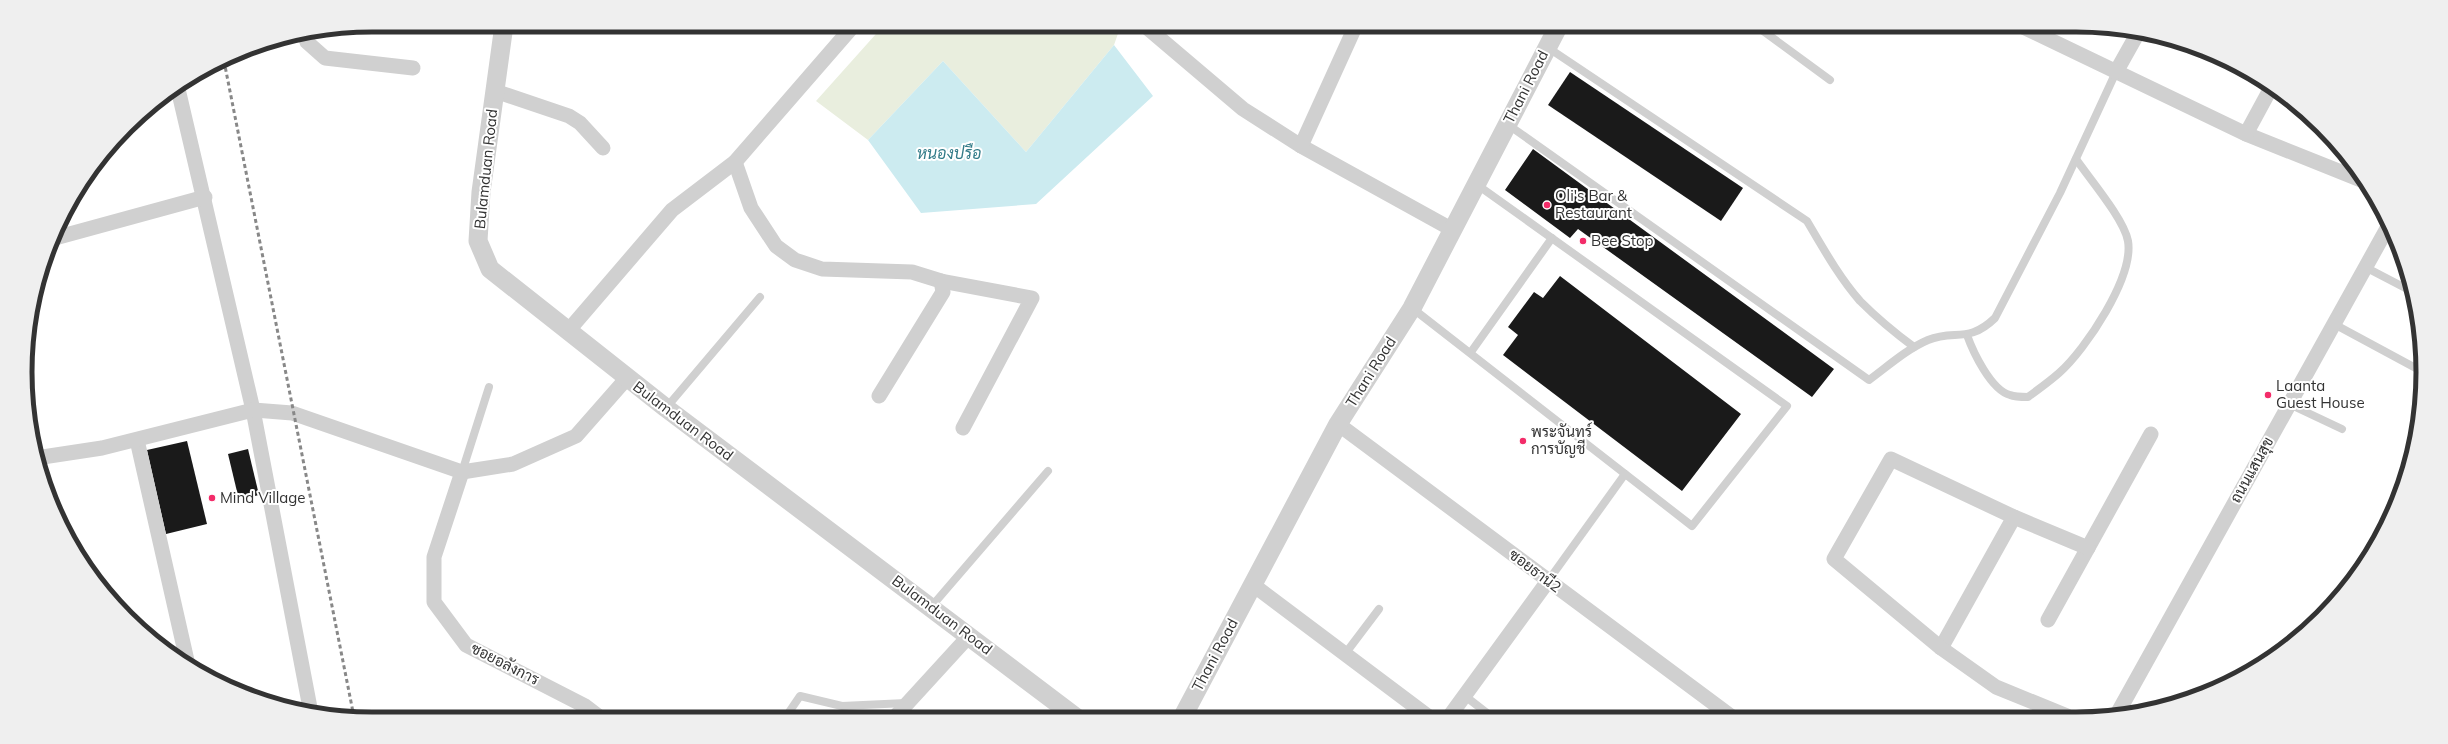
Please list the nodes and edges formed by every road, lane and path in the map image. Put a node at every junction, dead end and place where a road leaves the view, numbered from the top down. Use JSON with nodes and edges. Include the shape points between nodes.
{"nodes":[{"id":1,"x":503,"y":32,"type":"edge"},
{"id":2,"x":848,"y":32,"type":"edge"},
{"id":3,"x":1152,"y":32,"type":"edge"},
{"id":4,"x":1353,"y":32,"type":"edge"},
{"id":5,"x":1555,"y":32,"type":"edge"},
{"id":6,"x":1765,"y":32,"type":"edge"},
{"id":7,"x":2033,"y":32,"type":"edge"},
{"id":8,"x":2135,"y":38,"type":"edge"},
{"id":9,"x":307,"y":39,"type":"edge"},
{"id":10,"x":1547,"y":47,"type":"junction"},
{"id":11,"x":413,"y":68,"type":"dead end"},
{"id":12,"x":2116,"y":72,"type":"junction"},
{"id":13,"x":1830,"y":80,"type":"dead end"},
{"id":14,"x":495,"y":91,"type":"junction"},
{"id":15,"x":179,"y":92,"type":"edge"},
{"id":16,"x":2269,"y":92,"type":"edge"},
{"id":17,"x":1506,"y":124,"type":"junction"},
{"id":18,"x":2246,"y":134,"type":"junction"},
{"id":19,"x":1301,"y":146,"type":"junction"},
{"id":20,"x":603,"y":148,"type":"dead end"},
{"id":21,"x":2076,"y":159,"type":"junction"},
{"id":22,"x":735,"y":162,"type":"junction"},
{"id":23,"x":2355,"y":178,"type":"edge"},
{"id":24,"x":1476,"y":184,"type":"junction"},
{"id":25,"x":205,"y":197,"type":"junction"},
{"id":26,"x":1453,"y":230,"type":"junction"},
{"id":27,"x":2385,"y":232,"type":"edge"},
{"id":28,"x":60,"y":237,"type":"edge"},
{"id":29,"x":1552,"y":238,"type":"junction"},
{"id":30,"x":2366,"y":267,"type":"junction"},
{"id":31,"x":941,"y":281,"type":"junction"},
{"id":32,"x":2405,"y":288,"type":"edge"},
{"id":33,"x":760,"y":297,"type":"dead end"},
{"id":34,"x":1412,"y":308,"type":"junction"},
{"id":35,"x":2334,"y":324,"type":"junction"},
{"id":36,"x":568,"y":331,"type":"junction"},
{"id":37,"x":1967,"y":335,"type":"junction"},
{"id":38,"x":1914,"y":347,"type":"junction"},
{"id":39,"x":1471,"y":352,"type":"junction"},
{"id":40,"x":2416,"y":368,"type":"edge"},
{"id":41,"x":627,"y":378,"type":"junction"},
{"id":42,"x":489,"y":387,"type":"dead end"},
{"id":43,"x":879,"y":396,"type":"dead end"},
{"id":44,"x":2289,"y":404,"type":"junction"},
{"id":45,"x":666,"y":408,"type":"junction"},
{"id":46,"x":253,"y":410,"type":"junction"},
{"id":47,"x":1338,"y":424,"type":"junction"},
{"id":48,"x":963,"y":428,"type":"dead end"},
{"id":49,"x":2342,"y":429,"type":"dead end"},
{"id":50,"x":2151,"y":434,"type":"dead end"},
{"id":51,"x":137,"y":440,"type":"junction"},
{"id":52,"x":43,"y":457,"type":"edge"},
{"id":53,"x":1048,"y":471,"type":"dead end"},
{"id":54,"x":462,"y":472,"type":"junction"},
{"id":55,"x":1625,"y":474,"type":"junction"},
{"id":56,"x":2014,"y":517,"type":"junction"},
{"id":57,"x":2088,"y":548,"type":"junction"},
{"id":58,"x":1548,"y":581,"type":"junction"},
{"id":59,"x":1252,"y":584,"type":"junction"},
{"id":60,"x":931,"y":607,"type":"junction"},
{"id":61,"x":1379,"y":609,"type":"dead end"},
{"id":62,"x":2048,"y":620,"type":"dead end"},
{"id":63,"x":969,"y":636,"type":"junction"},
{"id":64,"x":1941,"y":648,"type":"junction"},
{"id":65,"x":1345,"y":654,"type":"junction"},
{"id":66,"x":186,"y":657,"type":"edge"},
{"id":67,"x":1464,"y":696,"type":"junction"},
{"id":68,"x":907,"y":703,"type":"junction"},
{"id":69,"x":310,"y":706,"type":"edge"},
{"id":70,"x":2120,"y":709,"type":"edge"},
{"id":71,"x":593,"y":712,"type":"edge"},
{"id":72,"x":789,"y":712,"type":"edge"},
{"id":73,"x":899,"y":712,"type":"edge"},
{"id":74,"x":1067,"y":712,"type":"edge"},
{"id":75,"x":1185,"y":712,"type":"edge"},
{"id":76,"x":1422,"y":712,"type":"edge"},
{"id":77,"x":1453,"y":712,"type":"edge"},
{"id":78,"x":1485,"y":712,"type":"edge"},
{"id":79,"x":1725,"y":712,"type":"edge"},
{"id":80,"x":2057,"y":712,"type":"edge"}],
"edges":[{"from":1,"to":14,"type":"street","name":"Bulamduan Road"},
{"from":2,"to":22,"type":"street"},
{"from":3,"to":19,"type":"street","via":[[1243,109]]},
{"from":4,"to":19,"type":"street"},
{"from":5,"to":10,"type":"street","name":"Thani Road"},
{"from":6,"to":13,"type":"lane"},
{"from":7,"to":12,"type":"street"},
{"from":8,"to":12,"type":"street"},
{"from":9,"to":11,"type":"street","via":[[325,58]]},
{"from":10,"to":17,"type":"street","name":"Thani Road"},
{"from":10,"to":38,"type":"lane","via":[[1807,221],[1832,263],[1860,300],[1886,326]]},
{"from":12,"to":18,"type":"street"},
{"from":12,"to":21,"type":"lane"},
{"from":14,"to":20,"type":"street","via":[[569,116],[580,123]]},
{"from":14,"to":36,"type":"street","name":"Bulamduan Road","via":[[478,241],[490,269]]},
{"from":15,"to":25,"type":"street"},
{"from":16,"to":18,"type":"street"},
{"from":17,"to":24,"type":"street","name":"Thani Road"},
{"from":17,"to":38,"type":"lane","via":[[1869,380]]},
{"from":18,"to":23,"type":"street"},
{"from":19,"to":26,"type":"street"},
{"from":21,"to":37,"type":"lane","via":[[1994,318],[1984,329]]},
{"from":21,"to":37,"type":"lane","via":[[2120,224],[2128,241],[2126,263],[2104,318],[2060,372],[2028,397],[2009,395],[2001,391],[1979,362]]},
{"from":22,"to":31,"type":"street","via":[[751,208],[776,246],[795,260],[822,269],[912,272]]},
{"from":22,"to":36,"type":"street","via":[[672,210]]},
{"from":24,"to":26,"type":"street","name":"Thani Road"},
{"from":24,"to":29,"type":"lane"},
{"from":25,"to":28,"type":"street"},
{"from":25,"to":46,"type":"street"},
{"from":26,"to":34,"type":"street","name":"Thani Road"},
{"from":27,"to":30,"type":"street","name":"ถนนแสนสุข"},
{"from":29,"to":39,"type":"lane"},
{"from":29,"to":55,"type":"lane","via":[[1787,406],[1692,526]]},
{"from":30,"to":32,"type":"lane"},
{"from":30,"to":35,"type":"street","name":"ถนนแสนสุข"},
{"from":31,"to":43,"type":"street","via":[[943,292]]},
{"from":31,"to":48,"type":"street","via":[[1032,298]]},
{"from":33,"to":45,"type":"lane"},
{"from":34,"to":39,"type":"lane"},
{"from":34,"to":47,"type":"street","name":"Thani Road"},
{"from":35,"to":40,"type":"lane"},
{"from":35,"to":44,"type":"street","name":"ถนนแสนสุข"},
{"from":36,"to":41,"type":"street","name":"Bulamduan Road"},
{"from":37,"to":38,"type":"lane","via":[[1930,339]]},
{"from":39,"to":55,"type":"lane"},
{"from":41,"to":45,"type":"street","name":"Bulamduan Road"},
{"from":41,"to":54,"type":"street","via":[[576,436],[513,464]]},
{"from":42,"to":54,"type":"lane"},
{"from":44,"to":49,"type":"lane"},
{"from":44,"to":70,"type":"street","name":"ถนนแสนสุข"},
{"from":45,"to":60,"type":"street","name":"Bulamduan Road"},
{"from":46,"to":51,"type":"street"},
{"from":46,"to":54,"type":"street","via":[[292,413]]},
{"from":46,"to":69,"type":"street"},
{"from":47,"to":58,"type":"street","name":"ซอยธานี2"},
{"from":47,"to":59,"type":"street","name":"Thani Road"},
{"from":50,"to":57,"type":"street"},
{"from":51,"to":52,"type":"street"},
{"from":51,"to":66,"type":"street"},
{"from":53,"to":60,"type":"lane"},
{"from":54,"to":71,"type":"street","name":"ซอยอลังการ","via":[[434,557],[434,602],[466,645]]},
{"from":55,"to":58,"type":"lane"},
{"from":56,"to":57,"type":"street"},
{"from":56,"to":64,"type":"street"},
{"from":56,"to":64,"type":"street","via":[[1890,459],[1834,559]]},
{"from":57,"to":62,"type":"street"},
{"from":58,"to":67,"type":"street"},
{"from":58,"to":79,"type":"street","name":"ซอยธานี2"},
{"from":59,"to":65,"type":"street"},
{"from":59,"to":75,"type":"street","name":"Thani Road"},
{"from":60,"to":63,"type":"street","name":"Bulamduan Road"},
{"from":61,"to":65,"type":"lane"},
{"from":63,"to":68,"type":"street"},
{"from":63,"to":74,"type":"street","name":"Bulamduan Road"},
{"from":64,"to":80,"type":"street","via":[[1996,687]]},
{"from":65,"to":76,"type":"street"},
{"from":67,"to":77,"type":"street"},
{"from":67,"to":78,"type":"lane"},
{"from":68,"to":72,"type":"lane","via":[[842,706],[800,696]]},
{"from":68,"to":73,"type":"street"}]}
